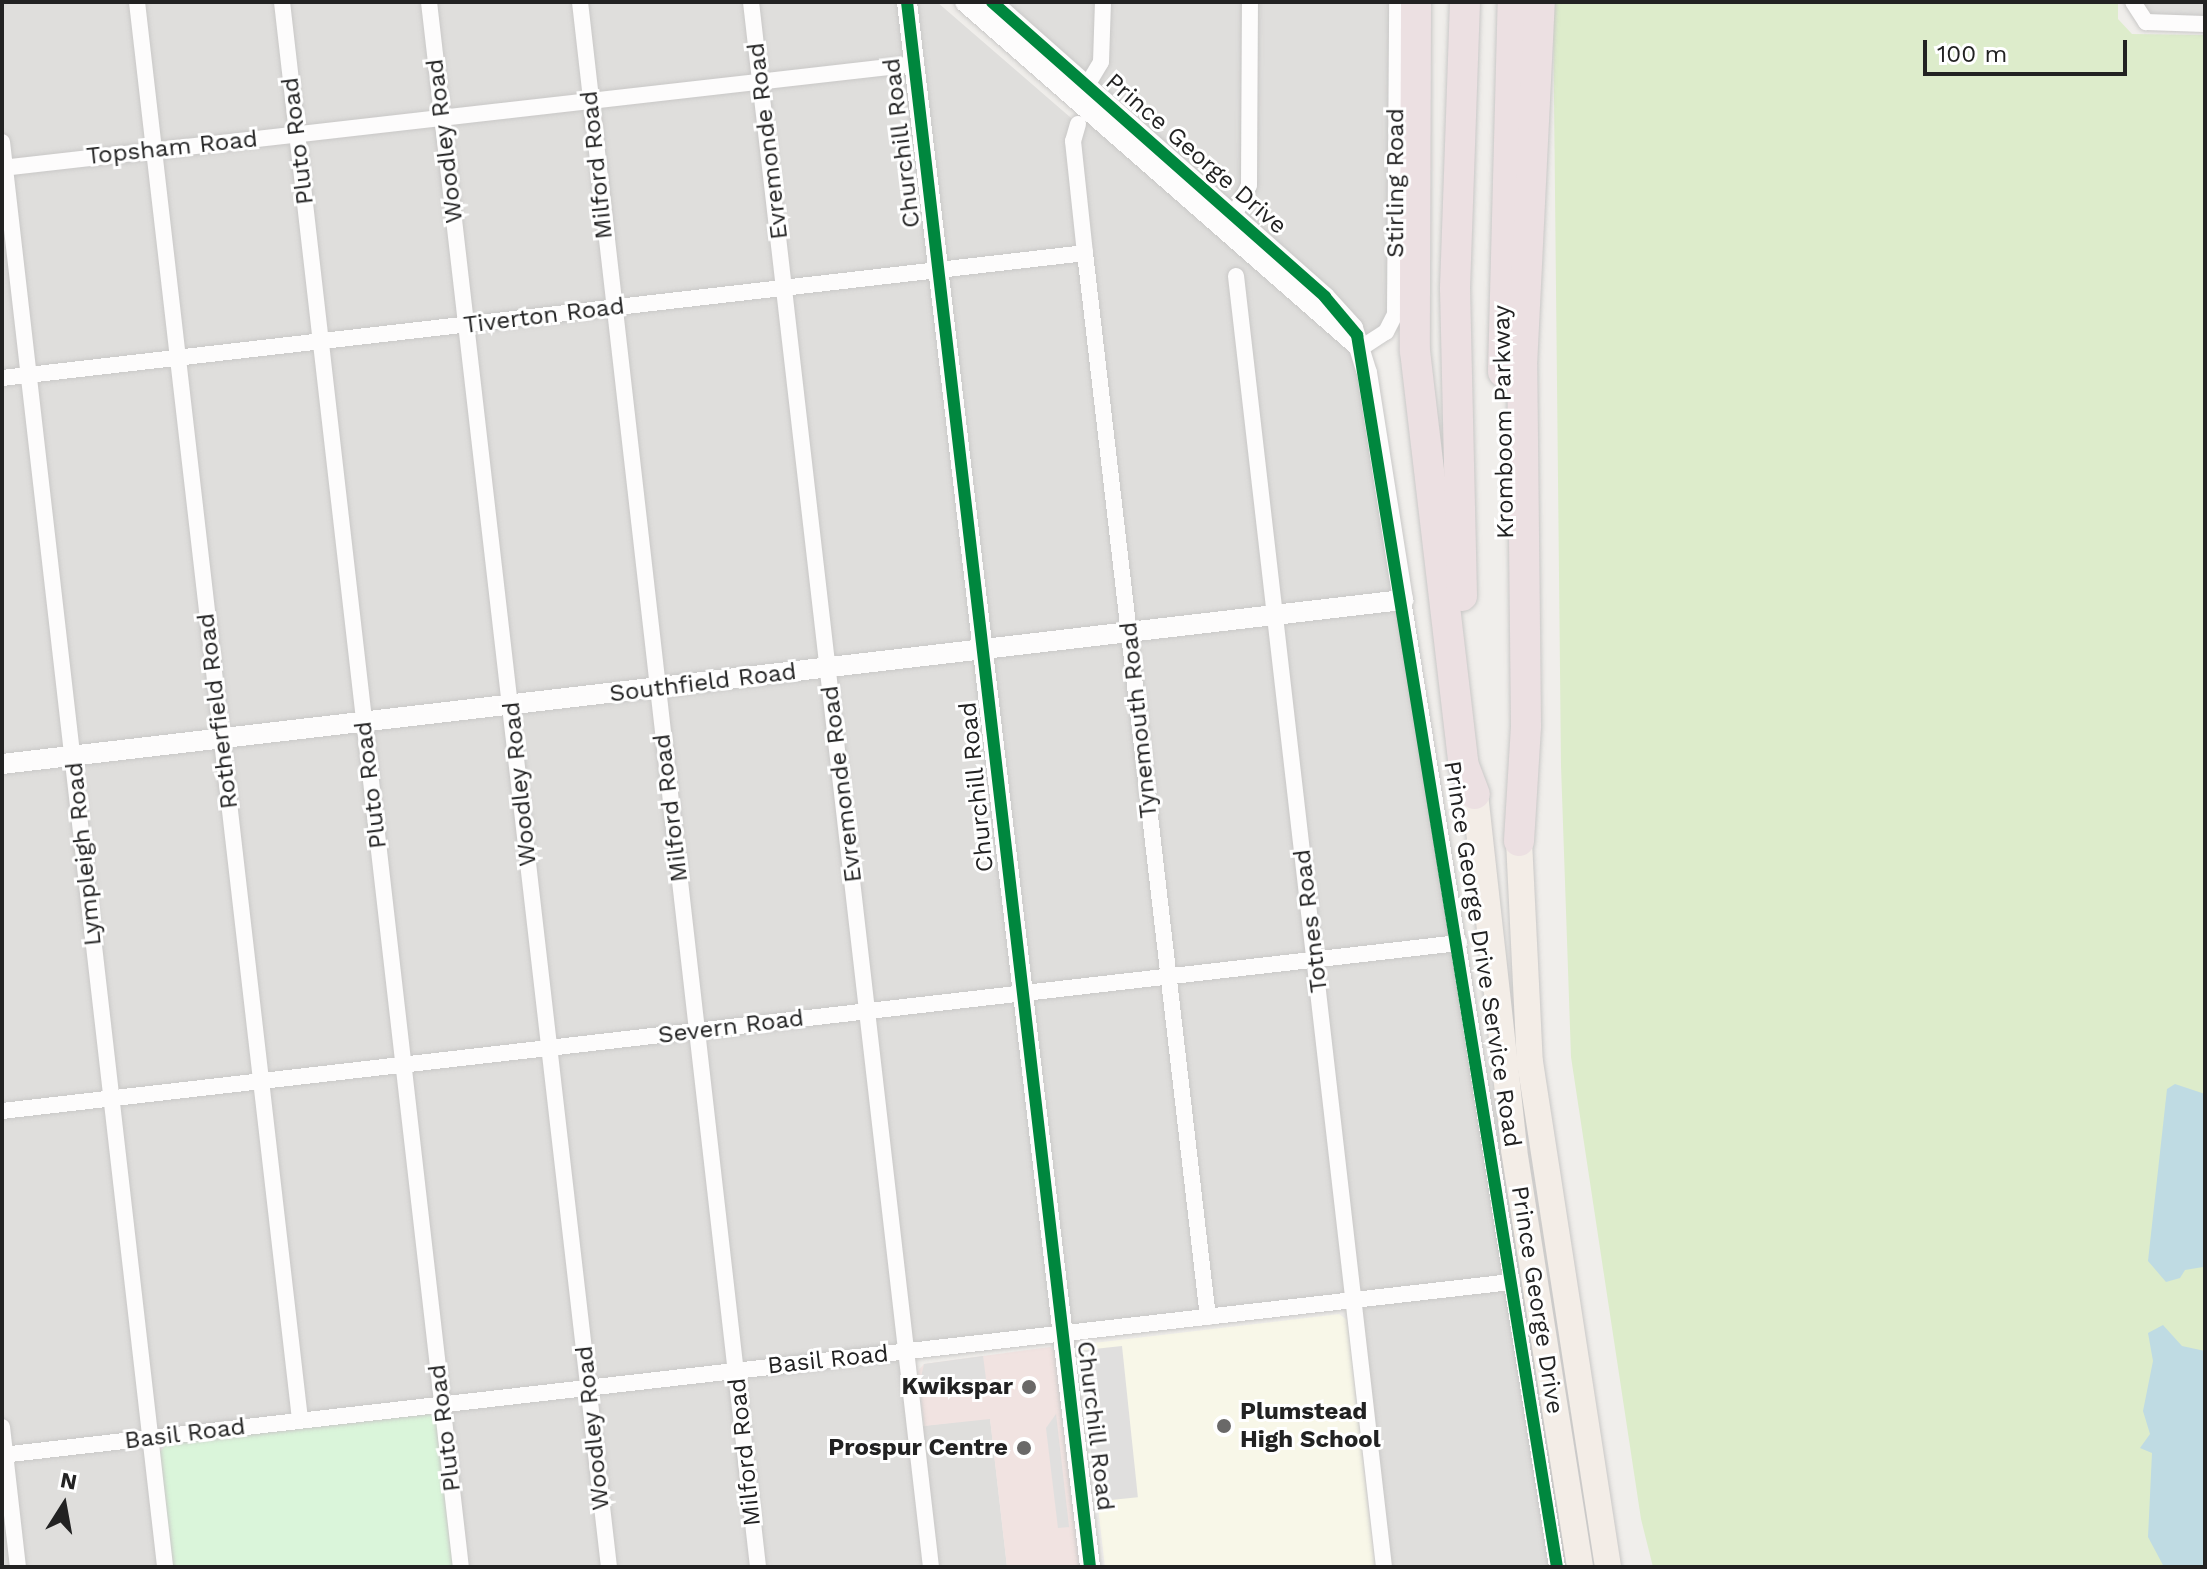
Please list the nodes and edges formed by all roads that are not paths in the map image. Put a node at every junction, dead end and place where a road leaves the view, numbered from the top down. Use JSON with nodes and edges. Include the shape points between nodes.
{"nodes":[{"id":1,"x":137,"y":2,"type":"edge"},
{"id":2,"x":282,"y":2,"type":"edge"},
{"id":3,"x":429,"y":2,"type":"edge"},
{"id":4,"x":580,"y":2,"type":"edge"},
{"id":5,"x":751,"y":2,"type":"edge"},
{"id":6,"x":907,"y":2,"type":"edge"},
{"id":7,"x":965,"y":2,"type":"edge"},
{"id":8,"x":992,"y":2,"type":"edge"},
{"id":9,"x":1103,"y":2,"type":"edge"},
{"id":10,"x":1250,"y":2,"type":"edge"},
{"id":11,"x":1397,"y":2,"type":"edge"},
{"id":12,"x":1465,"y":2,"type":"edge"},
{"id":13,"x":1513,"y":2,"type":"edge"},
{"id":14,"x":1540,"y":2,"type":"edge"},
{"id":15,"x":2133,"y":2,"type":"edge"},
{"id":16,"x":1419,"y":10,"type":"edge"},
{"id":17,"x":2205,"y":24,"type":"edge"},
{"id":18,"x":915,"y":64,"type":"junction"},
{"id":19,"x":761,"y":80,"type":"junction"},
{"id":20,"x":1086,"y":87,"type":"junction"},
{"id":21,"x":590,"y":100,"type":"junction"},
{"id":22,"x":442,"y":117,"type":"junction"},
{"id":23,"x":1078,"y":124,"type":"dead end"},
{"id":24,"x":297,"y":134,"type":"junction"},
{"id":25,"x":2,"y":142,"type":"edge"},
{"id":26,"x":154,"y":149,"type":"junction"},
{"id":27,"x":4,"y":167,"type":"edge"},
{"id":28,"x":1234,"y":216,"type":"junction"},
{"id":29,"x":1085,"y":253,"type":"junction"},
{"id":30,"x":938,"y":270,"type":"junction"},
{"id":31,"x":1236,"y":276,"type":"dead end"},
{"id":32,"x":785,"y":288,"type":"junction"},
{"id":33,"x":612,"y":308,"type":"junction"},
{"id":34,"x":467,"y":324,"type":"junction"},
{"id":35,"x":322,"y":341,"type":"junction"},
{"id":36,"x":1361,"y":348,"type":"junction"},
{"id":37,"x":178,"y":358,"type":"junction"},
{"id":38,"x":28,"y":375,"type":"junction"},
{"id":39,"x":2,"y":378,"type":"edge"},
{"id":40,"x":1403,"y":600,"type":"junction"},
{"id":41,"x":1275,"y":617,"type":"junction"},
{"id":42,"x":1130,"y":632,"type":"junction"},
{"id":43,"x":983,"y":651,"type":"junction"},
{"id":44,"x":828,"y":669,"type":"junction"},
{"id":45,"x":657,"y":689,"type":"junction"},
{"id":46,"x":511,"y":706,"type":"junction"},
{"id":47,"x":364,"y":723,"type":"junction"},
{"id":48,"x":221,"y":739,"type":"junction"},
{"id":49,"x":73,"y":756,"type":"junction"},
{"id":50,"x":2,"y":764,"type":"edge"},
{"id":51,"x":1475,"y":794,"type":"junction"},
{"id":52,"x":1519,"y":841,"type":"junction"},
{"id":53,"x":1459,"y":943,"type":"junction"},
{"id":54,"x":1316,"y":960,"type":"junction"},
{"id":55,"x":1168,"y":977,"type":"junction"},
{"id":56,"x":1022,"y":994,"type":"junction"},
{"id":57,"x":868,"y":1012,"type":"junction"},
{"id":58,"x":696,"y":1031,"type":"junction"},
{"id":59,"x":549,"y":1048,"type":"junction"},
{"id":60,"x":403,"y":1065,"type":"junction"},
{"id":61,"x":261,"y":1081,"type":"junction"},
{"id":62,"x":111,"y":1098,"type":"junction"},
{"id":63,"x":2,"y":1111,"type":"edge"},
{"id":64,"x":1512,"y":1282,"type":"junction"},
{"id":65,"x":1353,"y":1300,"type":"junction"},
{"id":66,"x":1208,"y":1317,"type":"junction"},
{"id":67,"x":1061,"y":1333,"type":"junction"},
{"id":68,"x":906,"y":1351,"type":"junction"},
{"id":69,"x":735,"y":1370,"type":"junction"},
{"id":70,"x":589,"y":1387,"type":"junction"},
{"id":71,"x":442,"y":1405,"type":"junction"},
{"id":72,"x":300,"y":1420,"type":"junction"},
{"id":73,"x":2,"y":1427,"type":"edge"},
{"id":74,"x":150,"y":1438,"type":"junction"},
{"id":75,"x":4,"y":1455,"type":"edge"},
{"id":76,"x":18,"y":1567,"type":"edge"},
{"id":77,"x":165,"y":1567,"type":"edge"},
{"id":78,"x":461,"y":1567,"type":"edge"},
{"id":79,"x":609,"y":1567,"type":"edge"},
{"id":80,"x":758,"y":1567,"type":"edge"},
{"id":81,"x":931,"y":1567,"type":"edge"},
{"id":82,"x":1090,"y":1567,"type":"edge"},
{"id":83,"x":1384,"y":1567,"type":"edge"},
{"id":84,"x":1557,"y":1567,"type":"edge"},
{"id":85,"x":1580,"y":1567,"type":"edge"},
{"id":86,"x":1608,"y":1567,"type":"edge"}],
"edges":[{"from":1,"to":26,"type":"street","name":"Rotherfield Road"},
{"from":2,"to":24,"type":"street","name":"Pluto Road"},
{"from":3,"to":22,"type":"street","name":"Woodley Road"},
{"from":4,"to":21,"type":"street","name":"Milford Road"},
{"from":5,"to":19,"type":"street","name":"Evremonde Road"},
{"from":6,"to":18,"type":"street","name":"Churchill Road"},
{"from":7,"to":36,"type":"street","name":"Prince George Drive"},
{"from":8,"to":20,"type":"street","name":"Prince George Drive"},
{"from":9,"to":20,"type":"street","via":[[1101,62]]},
{"from":10,"to":28,"type":"street","via":[[1249,185]]},
{"from":11,"to":36,"type":"street","name":"Stirling Road","via":[[1395,314],[1386,332]]},
{"from":12,"to":51,"type":"highway","name":"Kromboom Parkway","via":[[1455,360],[1460,573]]},
{"from":13,"to":52,"type":"highway","name":"Kromboom Parkway","via":[[1503,374]]},
{"from":14,"to":52,"type":"highway","via":[[1522,366],[1526,726]]},
{"from":15,"to":17,"type":"street","via":[[2140,19]]},
{"from":16,"to":51,"type":"highway","via":[[1415,351],[1464,766]]},
{"from":18,"to":19,"type":"street","name":"Topsham Road"},
{"from":18,"to":30,"type":"street","name":"Churchill Road"},
{"from":19,"to":21,"type":"street","name":"Topsham Road"},
{"from":19,"to":32,"type":"street","name":"Evremonde Road"},
{"from":20,"to":28,"type":"street","name":"Prince George Drive"},
{"from":21,"to":22,"type":"street","name":"Topsham Road"},
{"from":21,"to":33,"type":"street","name":"Milford Road"},
{"from":22,"to":24,"type":"street","name":"Topsham Road"},
{"from":22,"to":34,"type":"street","name":"Woodley Road"},
{"from":23,"to":29,"type":"street","name":"Tynemouth Road","via":[[1073,141]]},
{"from":24,"to":26,"type":"street","name":"Topsham Road"},
{"from":24,"to":35,"type":"street","name":"Pluto Road"},
{"from":25,"to":27,"type":"street","name":"Lympleigh Road"},
{"from":26,"to":27,"type":"street","name":"Topsham Road"},
{"from":26,"to":37,"type":"street","name":"Rotherfield Road"},
{"from":27,"to":38,"type":"street","name":"Lympleigh Road"},
{"from":28,"to":36,"type":"street","name":"Prince George Drive","via":[[1347,319]]},
{"from":29,"to":30,"type":"street","name":"Tiverton Road"},
{"from":29,"to":42,"type":"street","name":"Tynemouth Road"},
{"from":30,"to":32,"type":"street","name":"Tiverton Road"},
{"from":30,"to":43,"type":"street","name":"Churchill Road"},
{"from":31,"to":41,"type":"street","name":"Totnes Road"},
{"from":32,"to":33,"type":"street","name":"Tiverton Road"},
{"from":32,"to":44,"type":"street","name":"Evremonde Road"},
{"from":33,"to":34,"type":"street","name":"Tiverton Road"},
{"from":33,"to":45,"type":"street","name":"Milford Road"},
{"from":34,"to":35,"type":"street","name":"Tiverton Road"},
{"from":34,"to":46,"type":"street","name":"Woodley Road"},
{"from":35,"to":37,"type":"street","name":"Tiverton Road"},
{"from":35,"to":47,"type":"street","name":"Pluto Road"},
{"from":36,"to":40,"type":"street","name":"Prince George Drive Service Road"},
{"from":37,"to":38,"type":"street","name":"Tiverton Road"},
{"from":37,"to":48,"type":"street","name":"Rotherfield Road"},
{"from":38,"to":39,"type":"street","name":"Tiverton Road"},
{"from":38,"to":49,"type":"street","name":"Lympleigh Road"},
{"from":40,"to":41,"type":"street","name":"Southfield Road"},
{"from":40,"to":53,"type":"street","name":"Prince George Drive Service Road"},
{"from":41,"to":42,"type":"street","name":"Southfield Road"},
{"from":41,"to":54,"type":"street","name":"Totnes Road"},
{"from":42,"to":43,"type":"street","name":"Southfield Road"},
{"from":42,"to":55,"type":"street","name":"Tynemouth Road"},
{"from":43,"to":44,"type":"street","name":"Southfield Road"},
{"from":43,"to":56,"type":"street","name":"Churchill Road"},
{"from":44,"to":45,"type":"street","name":"Southfield Road"},
{"from":44,"to":57,"type":"street","name":"Evremonde Road"},
{"from":45,"to":46,"type":"street","name":"Southfield Road"},
{"from":45,"to":58,"type":"street","name":"Milford Road"},
{"from":46,"to":47,"type":"street","name":"Southfield Road"},
{"from":46,"to":59,"type":"street","name":"Woodley Road"},
{"from":47,"to":48,"type":"street","name":"Southfield Road"},
{"from":47,"to":60,"type":"street","name":"Pluto Road"},
{"from":48,"to":49,"type":"street","name":"Southfield Road"},
{"from":48,"to":61,"type":"street","name":"Rotherfield Road"},
{"from":49,"to":50,"type":"street","name":"Southfield Road"},
{"from":49,"to":62,"type":"street","name":"Lympleigh Road"},
{"from":51,"to":85,"type":"main road","name":"Prince George Drive","via":[[1514,1150]]},
{"from":52,"to":86,"type":"main road","name":"Prince George Drive","via":[[1530,1062]]},
{"from":53,"to":54,"type":"street","name":"Severn Road"},
{"from":53,"to":64,"type":"street","name":"Prince George Drive Service Road"},
{"from":54,"to":55,"type":"street","name":"Severn Road"},
{"from":54,"to":65,"type":"street","name":"Totnes Road"},
{"from":55,"to":56,"type":"street","name":"Severn Road"},
{"from":55,"to":66,"type":"street","name":"Tynemouth Road"},
{"from":56,"to":57,"type":"street","name":"Severn Road"},
{"from":56,"to":67,"type":"street","name":"Churchill Road"},
{"from":57,"to":58,"type":"street","name":"Severn Road"},
{"from":57,"to":68,"type":"street","name":"Evremonde Road"},
{"from":58,"to":59,"type":"street","name":"Severn Road"},
{"from":58,"to":69,"type":"street","name":"Milford Road"},
{"from":59,"to":60,"type":"street","name":"Severn Road"},
{"from":59,"to":70,"type":"street","name":"Woodley Road"},
{"from":60,"to":61,"type":"street","name":"Severn Road"},
{"from":60,"to":71,"type":"street","name":"Pluto Road"},
{"from":61,"to":62,"type":"street","name":"Severn Road"},
{"from":61,"to":72,"type":"street","name":"Rotherfield Road"},
{"from":62,"to":63,"type":"street","name":"Severn Road"},
{"from":62,"to":74,"type":"street","name":"Lympleigh Road"},
{"from":64,"to":65,"type":"street","name":"Basil Road"},
{"from":64,"to":84,"type":"street","name":"Prince George Drive Service Road"},
{"from":65,"to":66,"type":"street","name":"Basil Road"},
{"from":65,"to":83,"type":"street","name":"Totnes Road"},
{"from":66,"to":67,"type":"street","name":"Basil Road"},
{"from":67,"to":68,"type":"street","name":"Basil Road"},
{"from":67,"to":82,"type":"street","name":"Churchill Road"},
{"from":68,"to":69,"type":"street","name":"Basil Road"},
{"from":68,"to":81,"type":"street","name":"Evremonde Road"},
{"from":69,"to":70,"type":"street","name":"Basil Road"},
{"from":69,"to":80,"type":"street","name":"Milford Road"},
{"from":70,"to":71,"type":"street","name":"Basil Road"},
{"from":70,"to":79,"type":"street","name":"Woodley Road"},
{"from":71,"to":72,"type":"street","name":"Basil Road"},
{"from":71,"to":78,"type":"street","name":"Pluto Road"},
{"from":72,"to":74,"type":"street","name":"Basil Road"},
{"from":73,"to":75,"type":"street"},
{"from":74,"to":75,"type":"street","name":"Basil Road"},
{"from":74,"to":77,"type":"street","name":"Lympleigh Road"},
{"from":75,"to":76,"type":"street"}]}
